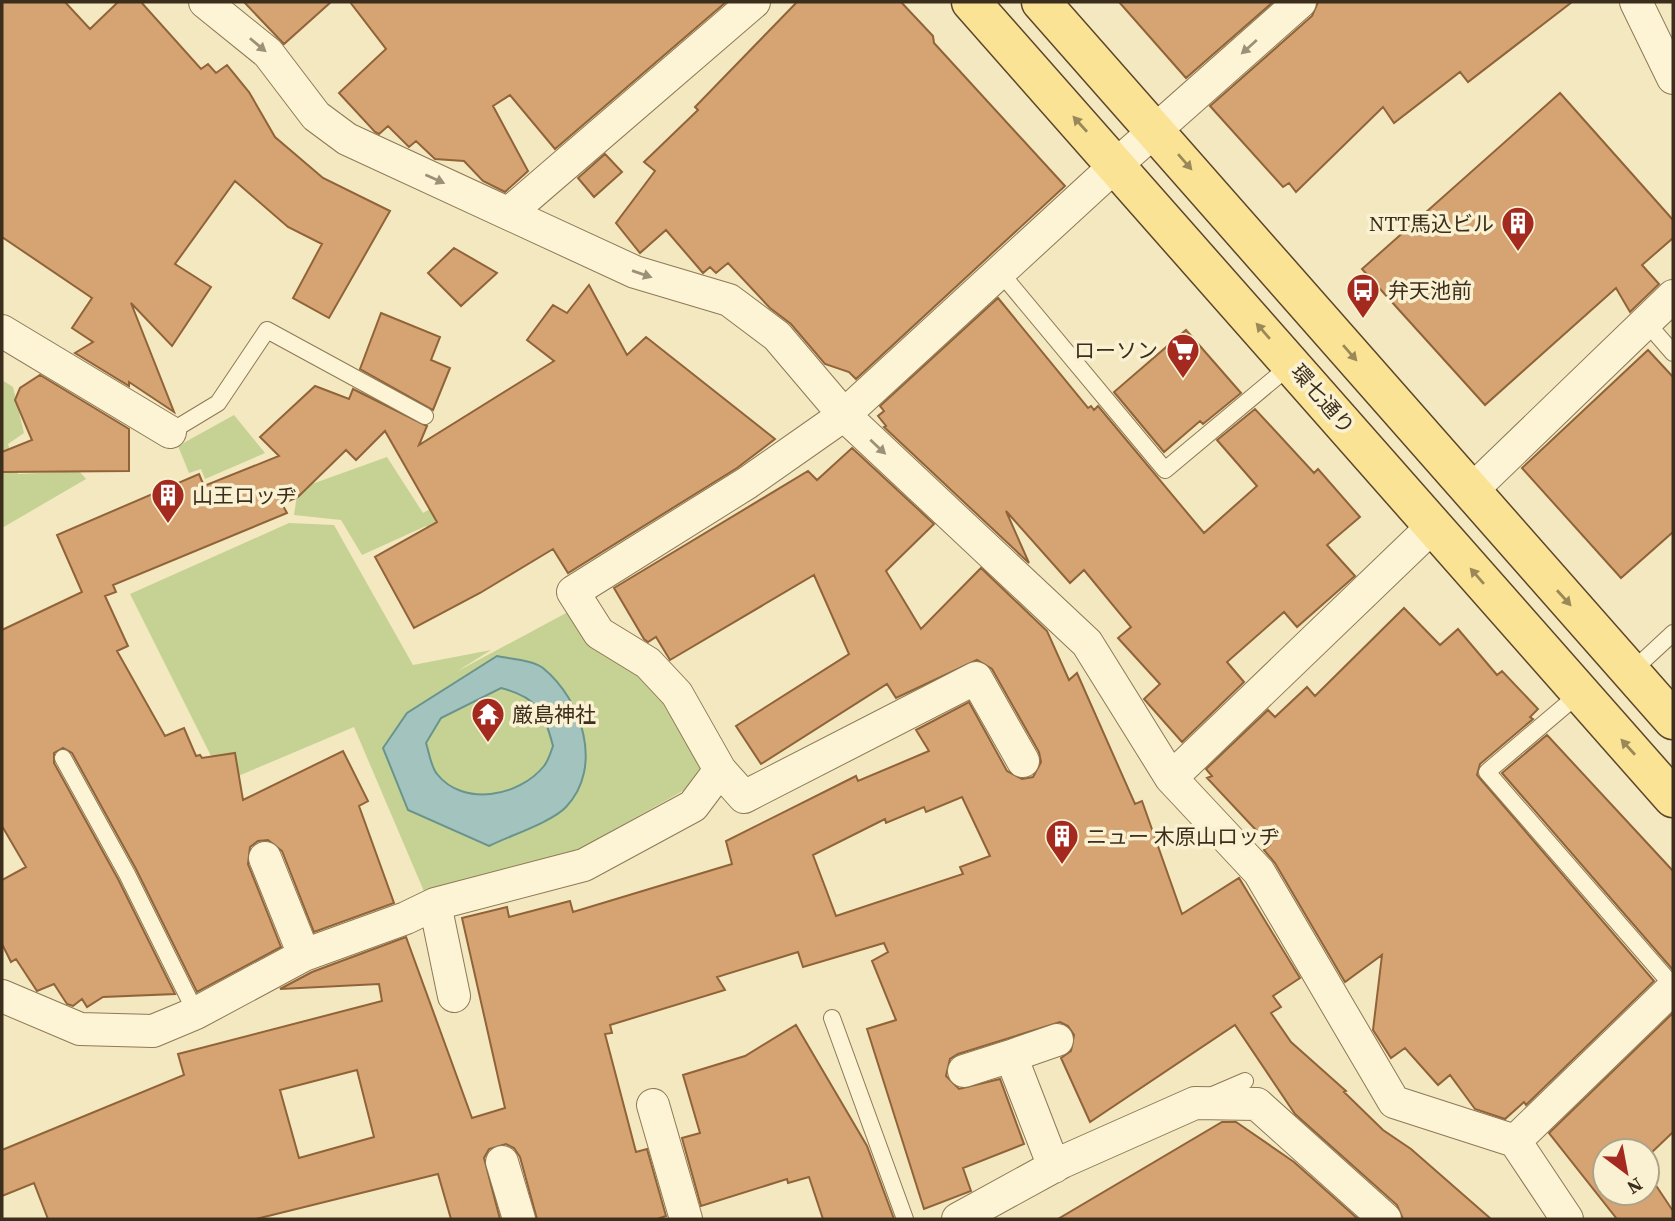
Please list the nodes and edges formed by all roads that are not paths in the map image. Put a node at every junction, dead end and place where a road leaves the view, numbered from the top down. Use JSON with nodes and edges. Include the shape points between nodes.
{"nodes":[{"id":1,"x":754,"y":2,"type":"edge"},
{"id":2,"x":971,"y":2,"type":"edge"},
{"id":3,"x":1041,"y":2,"type":"edge"},
{"id":4,"x":1300,"y":2,"type":"edge"},
{"id":5,"x":1636,"y":2,"type":"edge"},
{"id":6,"x":215,"y":4,"type":"edge"},
{"id":7,"x":1673,"y":78,"type":"edge"},
{"id":8,"x":1156,"y":130,"type":"junction"},
{"id":9,"x":1116,"y":165,"type":"junction"},
{"id":10,"x":509,"y":213,"type":"junction"},
{"id":11,"x":1000,"y":272,"type":"junction"},
{"id":12,"x":1673,"y":296,"type":"edge"},
{"id":13,"x":1646,"y":322,"type":"junction"},
{"id":14,"x":2,"y":331,"type":"edge"},
{"id":15,"x":1673,"y":353,"type":"edge"},
{"id":16,"x":1292,"y":364,"type":"junction"},
{"id":17,"x":844,"y":415,"type":"junction"},
{"id":18,"x":425,"y":416,"type":"dead end"},
{"id":19,"x":170,"y":432,"type":"joint"},
{"id":20,"x":1470,"y":492,"type":"junction"},
{"id":21,"x":1433,"y":526,"type":"junction"},
{"id":22,"x":1673,"y":633,"type":"edge"},
{"id":23,"x":1631,"y":672,"type":"junction"},
{"id":24,"x":1580,"y":693,"type":"junction"},
{"id":25,"x":1673,"y":720,"type":"edge"},
{"id":26,"x":63,"y":758,"type":"dead end"},
{"id":27,"x":1023,"y":761,"type":"dead end"},
{"id":28,"x":720,"y":770,"type":"junction"},
{"id":29,"x":1171,"y":778,"type":"junction"},
{"id":30,"x":1673,"y":798,"type":"edge"},
{"id":31,"x":265,"y":858,"type":"dead end"},
{"id":32,"x":435,"y":904,"type":"junction"},
{"id":33,"x":304,"y":955,"type":"junction"},
{"id":34,"x":1673,"y":987,"type":"edge"},
{"id":35,"x":2,"y":996,"type":"edge"},
{"id":36,"x":454,"y":996,"type":"dead end"},
{"id":37,"x":196,"y":1013,"type":"junction"},
{"id":38,"x":832,"y":1018,"type":"dead end"},
{"id":39,"x":1057,"y":1040,"type":"dead end"},
{"id":40,"x":1011,"y":1056,"type":"junction"},
{"id":41,"x":964,"y":1071,"type":"dead end"},
{"id":42,"x":1245,"y":1081,"type":"dead end"},
{"id":43,"x":1195,"y":1102,"type":"junction"},
{"id":44,"x":653,"y":1105,"type":"dead end"},
{"id":45,"x":1515,"y":1141,"type":"junction"},
{"id":46,"x":502,"y":1162,"type":"dead end"},
{"id":47,"x":1055,"y":1167,"type":"junction"},
{"id":48,"x":519,"y":1219,"type":"edge"},
{"id":49,"x":686,"y":1219,"type":"edge"},
{"id":50,"x":905,"y":1219,"type":"edge"},
{"id":51,"x":958,"y":1219,"type":"edge"},
{"id":52,"x":1385,"y":1219,"type":"edge"},
{"id":53,"x":1567,"y":1219,"type":"edge"}],
"edges":[{"from":1,"to":10,"type":"street"},
{"from":9,"to":2,"type":"main road","name":"環七通り","one_way":true},
{"from":3,"to":8,"type":"main road"},
{"from":4,"to":8,"type":"street","one_way":true},
{"from":5,"to":7,"type":"street"},
{"from":6,"to":10,"type":"street","one_way":true,"via":[[268,53],[316,116],[347,139]]},
{"from":8,"to":9,"type":"street"},
{"from":8,"to":20,"type":"main road","one_way":true},
{"from":9,"to":11,"type":"street"},
{"from":16,"to":9,"type":"main road","name":"環七通り","one_way":true},
{"from":10,"to":17,"type":"street","one_way":true,"via":[[635,272],[729,300],[777,335]]},
{"from":11,"to":16,"type":"lane","via":[[1164,470]]},
{"from":11,"to":17,"type":"street"},
{"from":12,"to":13,"type":"street"},
{"from":13,"to":15,"type":"lane"},
{"from":13,"to":20,"type":"street"},
{"from":14,"to":19,"type":"street"},
{"from":16,"to":21,"type":"main road","name":"環七通り"},
{"from":17,"to":28,"type":"street","via":[[747,483],[567,583],[599,633],[648,663],[677,694]]},
{"from":17,"to":29,"type":"street","one_way":true,"via":[[1087,643]]},
{"from":18,"to":19,"type":"lane","via":[[267,330],[218,403]]},
{"from":20,"to":23,"type":"main road","one_way":true},
{"from":24,"to":21,"type":"main road","name":"環七通り","one_way":true},
{"from":21,"to":29,"type":"street"},
{"from":22,"to":23,"type":"lane"},
{"from":23,"to":25,"type":"main road"},
{"from":30,"to":24,"type":"main road","name":"環七通り","one_way":true},
{"from":24,"to":34,"type":"lane","via":[[1487,772]]},
{"from":26,"to":37,"type":"lane"},
{"from":27,"to":28,"type":"street","via":[[976,678],[744,797]]},
{"from":28,"to":32,"type":"street","via":[[693,806],[584,865]]},
{"from":29,"to":45,"type":"street","via":[[1259,872],[1394,1102]]},
{"from":31,"to":33,"type":"street"},
{"from":32,"to":33,"type":"street"},
{"from":32,"to":36,"type":"street"},
{"from":33,"to":37,"type":"street"},
{"from":34,"to":45,"type":"street"},
{"from":35,"to":37,"type":"street","via":[[80,1029],[153,1031]]},
{"from":38,"to":50,"type":"lane"},
{"from":39,"to":40,"type":"street"},
{"from":40,"to":41,"type":"street"},
{"from":40,"to":47,"type":"street"},
{"from":42,"to":43,"type":"lane"},
{"from":43,"to":47,"type":"street"},
{"from":43,"to":52,"type":"street","via":[[1257,1104]]},
{"from":44,"to":49,"type":"street"},
{"from":45,"to":53,"type":"street"},
{"from":46,"to":48,"type":"street"},
{"from":47,"to":51,"type":"street"}]}
